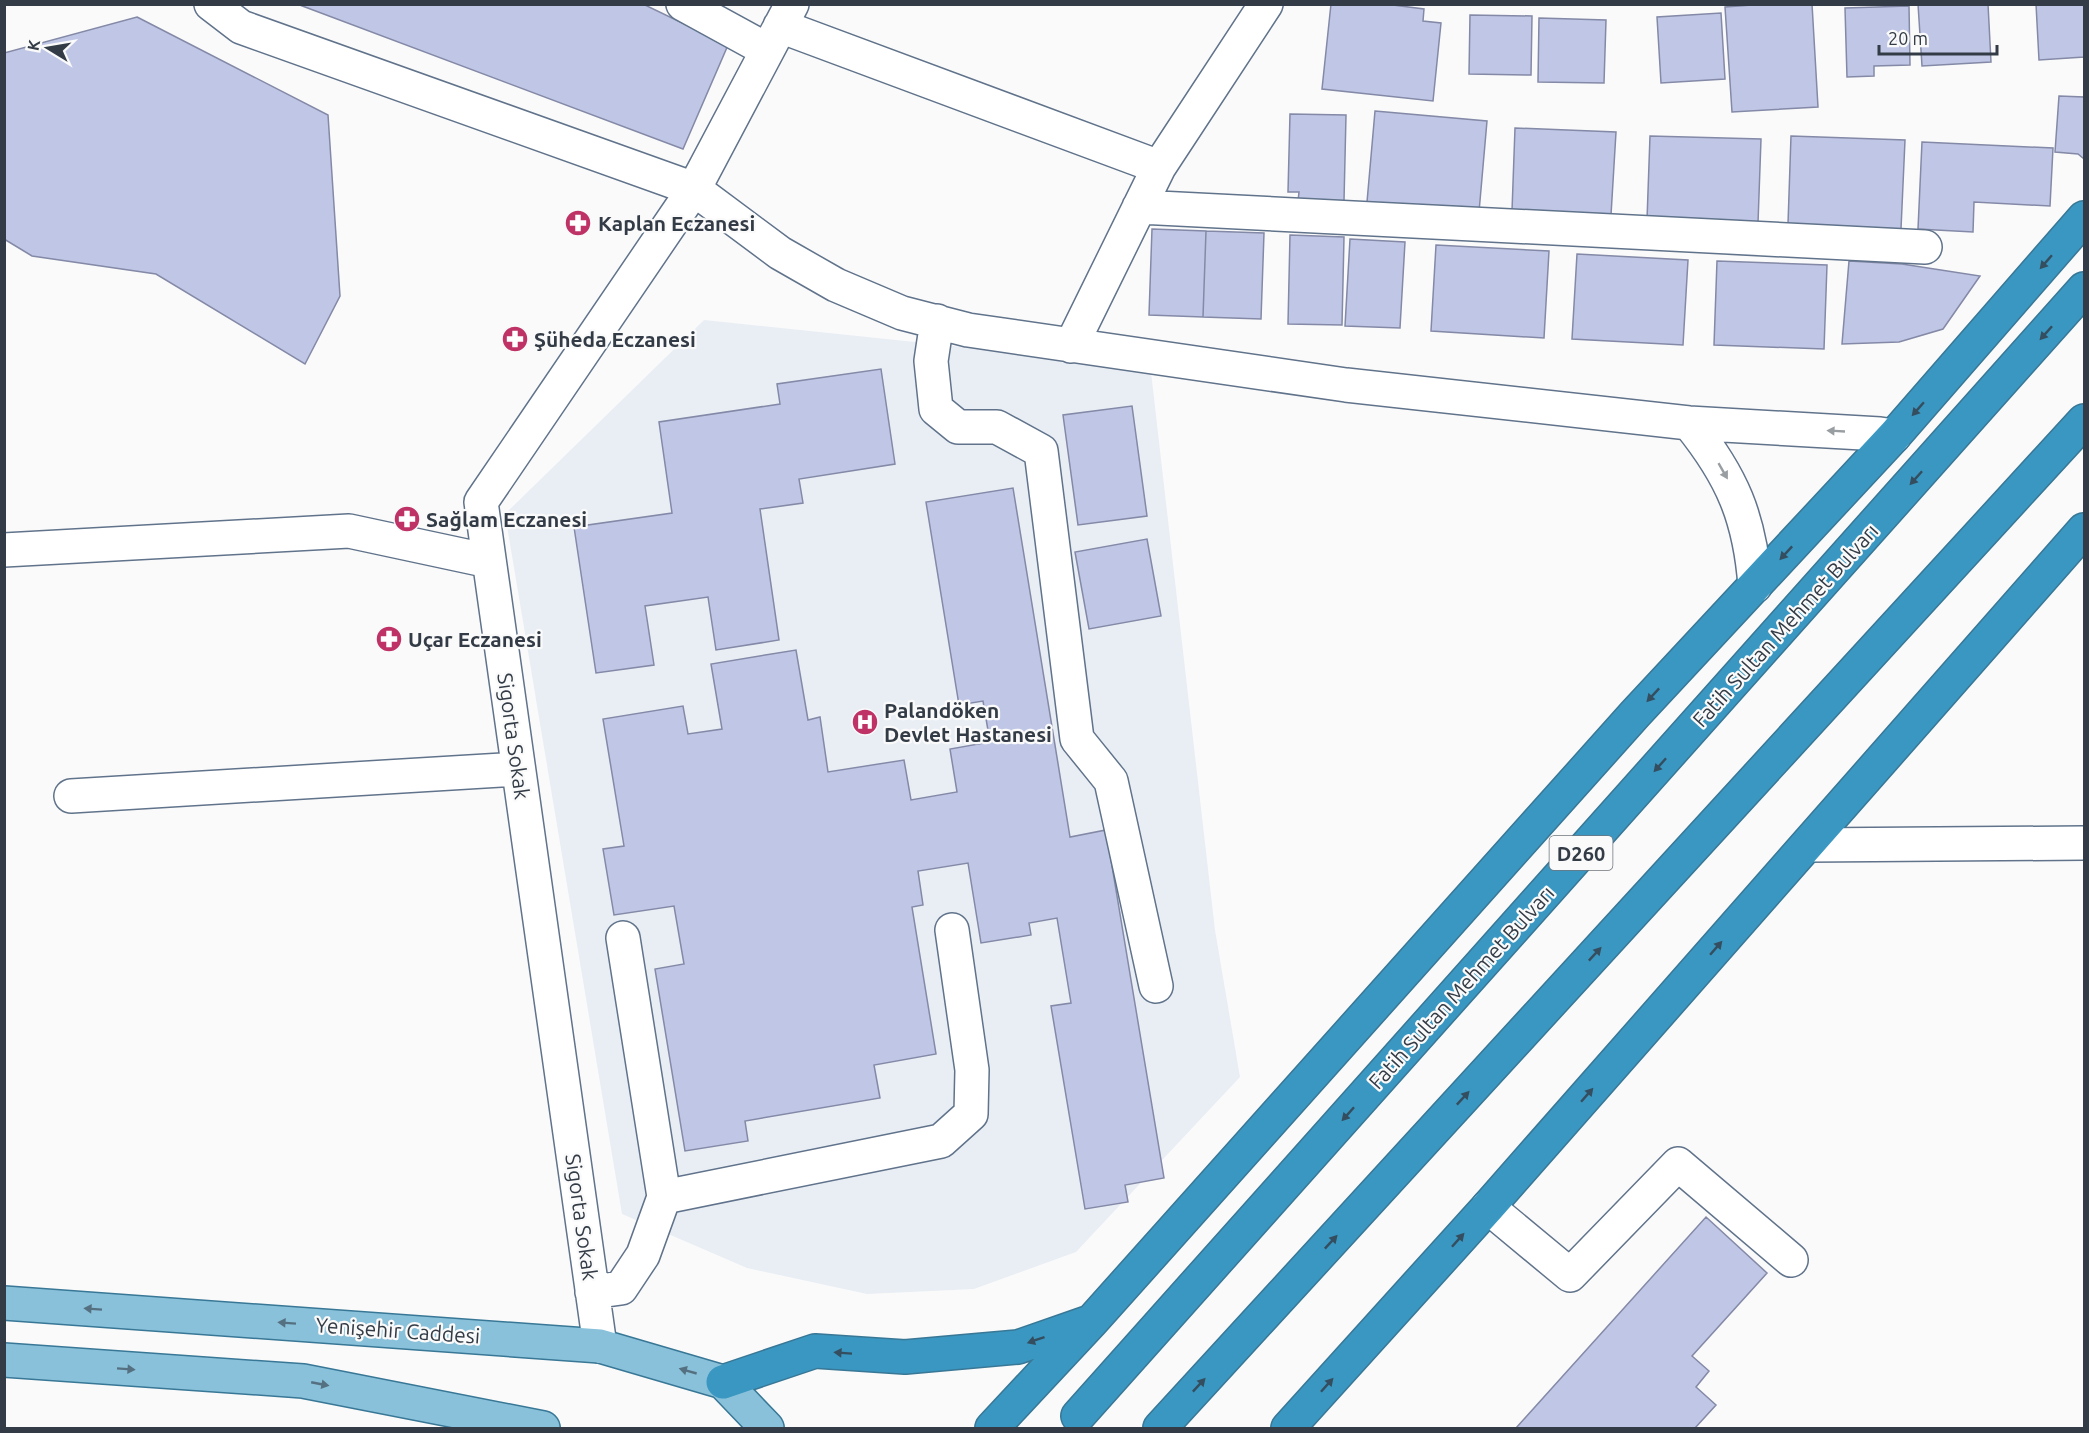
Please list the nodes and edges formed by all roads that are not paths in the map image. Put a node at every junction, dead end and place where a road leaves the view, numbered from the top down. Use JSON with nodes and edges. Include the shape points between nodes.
{"nodes":[{"id":1,"x":211,"y":4,"type":"edge"},
{"id":2,"x":683,"y":4,"type":"edge"},
{"id":3,"x":1266,"y":4,"type":"edge"},
{"id":4,"x":779,"y":27,"type":"edge"},
{"id":5,"x":1158,"y":167,"type":"junction"},
{"id":6,"x":694,"y":189,"type":"junction"},
{"id":7,"x":1139,"y":207,"type":"junction"},
{"id":8,"x":2085,"y":218,"type":"edge"},
{"id":9,"x":1924,"y":247,"type":"dead end"},
{"id":10,"x":2085,"y":289,"type":"edge"},
{"id":11,"x":937,"y":321,"type":"junction"},
{"id":12,"x":1071,"y":346,"type":"junction"},
{"id":13,"x":2085,"y":421,"type":"edge"},
{"id":14,"x":1689,"y":423,"type":"junction"},
{"id":15,"x":1894,"y":436,"type":"junction"},
{"id":16,"x":2085,"y":530,"type":"edge"},
{"id":17,"x":4,"y":550,"type":"edge"},
{"id":18,"x":489,"y":561,"type":"junction"},
{"id":19,"x":1755,"y":586,"type":"junction"},
{"id":20,"x":518,"y":769,"type":"junction"},
{"id":21,"x":71,"y":796,"type":"dead end"},
{"id":22,"x":2085,"y":843,"type":"edge"},
{"id":23,"x":1808,"y":845,"type":"junction"},
{"id":24,"x":952,"y":930,"type":"dead end"},
{"id":25,"x":623,"y":938,"type":"dead end"},
{"id":26,"x":1156,"y":986,"type":"dead end"},
{"id":27,"x":664,"y":1197,"type":"junction"},
{"id":28,"x":1488,"y":1207,"type":"junction"},
{"id":29,"x":1791,"y":1260,"type":"dead end"},
{"id":30,"x":592,"y":1292,"type":"junction"},
{"id":31,"x":4,"y":1303,"type":"edge"},
{"id":32,"x":1092,"y":1321,"type":"junction"},
{"id":33,"x":600,"y":1346,"type":"junction"},
{"id":34,"x":4,"y":1360,"type":"edge"},
{"id":35,"x":723,"y":1382,"type":"junction"},
{"id":36,"x":1078,"y":1416,"type":"dead end"},
{"id":37,"x":995,"y":1427,"type":"edge"},
{"id":38,"x":543,"y":1428,"type":"edge"},
{"id":39,"x":767,"y":1428,"type":"edge"},
{"id":40,"x":1160,"y":1428,"type":"edge"},
{"id":41,"x":1288,"y":1428,"type":"edge"}],
"edges":[{"from":1,"to":6,"type":"street","via":[[240,27]]},
{"from":2,"to":4,"type":"street"},
{"from":3,"to":5,"type":"street"},
{"from":4,"to":5,"type":"street"},
{"from":4,"to":6,"type":"street","name":"Sigorta Sokak"},
{"from":5,"to":7,"type":"street"},
{"from":6,"to":11,"type":"street","via":[[780,253],[836,285],[902,313]]},
{"from":6,"to":18,"type":"street","name":"Sigorta Sokak","via":[[481,502]]},
{"from":7,"to":9,"type":"street"},
{"from":7,"to":12,"type":"street"},
{"from":8,"to":15,"type":"highway","one_way":true},
{"from":10,"to":36,"type":"highway","name":"Fatih Sultan Mehmet Bulvarı","number":"D260","one_way":true},
{"from":11,"to":12,"type":"street","via":[[968,330]]},
{"from":11,"to":26,"type":"street","via":[[931,362],[936,409],[958,427],[997,427],[1041,451],[1077,739],[1111,781]]},
{"from":12,"to":14,"type":"street","via":[[1346,386]]},
{"from":40,"to":13,"type":"highway","one_way":true},
{"from":15,"to":14,"type":"street","one_way":true},
{"from":14,"to":19,"type":"street","one_way":true,"via":[[1710,448],[1740,507],[1750,542]]},
{"from":15,"to":19,"type":"highway","one_way":true},
{"from":16,"to":23,"type":"highway"},
{"from":17,"to":18,"type":"street","via":[[349,531]]},
{"from":18,"to":20,"type":"street","name":"Sigorta Sokak"},
{"from":19,"to":32,"type":"highway","one_way":true,"via":[[1635,714]]},
{"from":20,"to":21,"type":"street"},
{"from":20,"to":30,"type":"street","name":"Sigorta Sokak"},
{"from":22,"to":23,"type":"street"},
{"from":28,"to":23,"type":"highway","one_way":true},
{"from":24,"to":27,"type":"street","via":[[972,1070],[970,1114],[941,1141]]},
{"from":25,"to":27,"type":"street"},
{"from":27,"to":30,"type":"street","via":[[643,1255],[621,1288]]},
{"from":28,"to":29,"type":"street","via":[[1570,1275],[1678,1164]]},
{"from":41,"to":28,"type":"highway","one_way":true},
{"from":30,"to":33,"type":"street","name":"Sigorta Sokak"},
{"from":33,"to":31,"type":"main road","name":"Yenişehir Caddesi","one_way":true},
{"from":32,"to":35,"type":"highway","one_way":true,"via":[[1018,1347],[905,1357],[816,1351]]},
{"from":32,"to":37,"type":"highway"},
{"from":35,"to":33,"type":"main road","name":"Yenişehir Caddesi","one_way":true},
{"from":34,"to":38,"type":"main road","one_way":true,"via":[[303,1381]]},
{"from":35,"to":39,"type":"main road","name":"Yenişehir Caddesi"}]}
